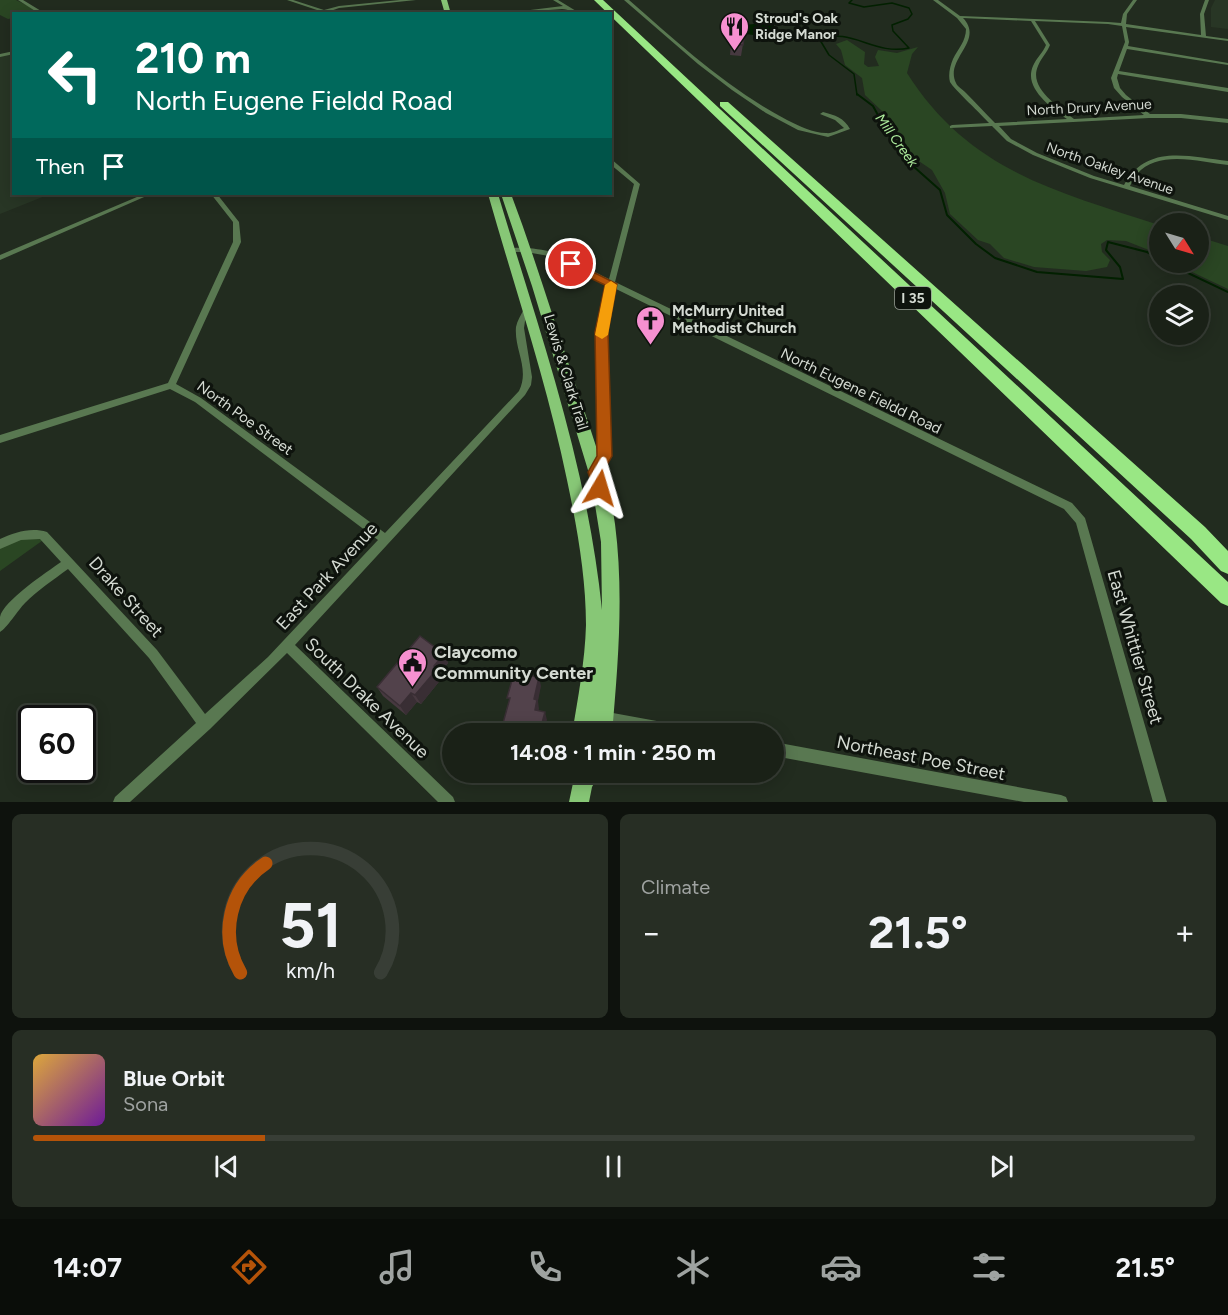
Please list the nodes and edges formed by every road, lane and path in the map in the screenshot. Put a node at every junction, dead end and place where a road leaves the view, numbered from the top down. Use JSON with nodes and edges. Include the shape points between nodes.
{"nodes":[{"id":1,"x":22,"y":0,"type":"edge"},
{"id":2,"x":289,"y":0,"type":"edge"},
{"id":3,"x":414,"y":0,"type":"edge"},
{"id":4,"x":555,"y":0,"type":"edge"},
{"id":5,"x":598,"y":0,"type":"edge"},
{"id":6,"x":610,"y":0,"type":"edge"},
{"id":7,"x":626,"y":0,"type":"edge"},
{"id":8,"x":935,"y":0,"type":"edge"},
{"id":9,"x":1135,"y":0,"type":"edge"},
{"id":10,"x":1207,"y":0,"type":"edge"},
{"id":11,"x":370,"y":2,"type":"edge"},
{"id":12,"x":308,"y":3,"type":"edge"},
{"id":13,"x":567,"y":7,"type":"junction"},
{"id":14,"x":323,"y":11,"type":"joint"},
{"id":15,"x":41,"y":12,"type":"edge"},
{"id":16,"x":519,"y":12,"type":"edge"},
{"id":17,"x":576,"y":12,"type":"edge"},
{"id":18,"x":611,"y":12,"type":"edge"},
{"id":19,"x":612,"y":13,"type":"edge"},
{"id":20,"x":959,"y":17,"type":"junction"},
{"id":21,"x":1032,"y":20,"type":"junction"},
{"id":22,"x":1123,"y":25,"type":"junction"},
{"id":23,"x":1204,"y":37,"type":"junction"},
{"id":24,"x":1228,"y":40,"type":"edge"},
{"id":25,"x":1125,"y":47,"type":"junction"},
{"id":26,"x":1228,"y":64,"type":"edge"},
{"id":27,"x":1116,"y":72,"type":"junction"},
{"id":28,"x":1228,"y":90,"type":"edge"},
{"id":29,"x":823,"y":114,"type":"dead end"},
{"id":30,"x":1149,"y":116,"type":"junction"},
{"id":31,"x":1072,"y":120,"type":"junction"},
{"id":32,"x":1228,"y":121,"type":"edge"},
{"id":33,"x":993,"y":124,"type":"junction"},
{"id":34,"x":952,"y":127,"type":"dead end"},
{"id":35,"x":612,"y":162,"type":"edge"},
{"id":36,"x":1228,"y":163,"type":"edge"},
{"id":37,"x":1126,"y":187,"type":"junction"},
{"id":38,"x":146,"y":195,"type":"edge"},
{"id":39,"x":215,"y":195,"type":"edge"},
{"id":40,"x":493,"y":195,"type":"edge"},
{"id":41,"x":506,"y":195,"type":"edge"},
{"id":42,"x":1228,"y":218,"type":"edge"},
{"id":43,"x":507,"y":244,"type":"junction"},
{"id":44,"x":526,"y":250,"type":"junction"},
{"id":45,"x":0,"y":258,"type":"edge"},
{"id":46,"x":611,"y":284,"type":"junction"},
{"id":47,"x":527,"y":311,"type":"junction"},
{"id":48,"x":171,"y":385,"type":"junction"},
{"id":49,"x":0,"y":439,"type":"edge"},
{"id":50,"x":596,"y":472,"type":"junction"},
{"id":51,"x":1068,"y":506,"type":"joint"},
{"id":52,"x":386,"y":540,"type":"junction"},
{"id":53,"x":0,"y":544,"type":"edge"},
{"id":54,"x":69,"y":562,"type":"junction"},
{"id":55,"x":1228,"y":565,"type":"edge"},
{"id":56,"x":1228,"y":596,"type":"edge"},
{"id":57,"x":0,"y":626,"type":"edge"},
{"id":58,"x":287,"y":645,"type":"junction"},
{"id":59,"x":585,"y":714,"type":"junction"},
{"id":60,"x":604,"y":717,"type":"junction"},
{"id":61,"x":584,"y":723,"type":"edge"},
{"id":62,"x":603,"y":723,"type":"edge"},
{"id":63,"x":636,"y":723,"type":"edge"},
{"id":64,"x":205,"y":724,"type":"junction"},
{"id":65,"x":784,"y":750,"type":"edge"},
{"id":66,"x":120,"y":802,"type":"edge"},
{"id":67,"x":448,"y":802,"type":"edge"},
{"id":68,"x":1061,"y":802,"type":"edge"},
{"id":69,"x":1160,"y":802,"type":"edge"}],
"edges":[{"from":1,"to":15,"type":"street"},
{"from":2,"to":12,"type":"street"},
{"from":3,"to":11,"type":"street"},
{"from":4,"to":13,"type":"street"},
{"from":5,"to":18,"type":"highway","number":"I 35"},
{"from":6,"to":55,"type":"highway","number":"I 35","via":[[1198,533]]},
{"from":7,"to":29,"type":"street","via":[[733,91],[780,120],[821,135],[834,136],[847,129],[838,118]]},
{"from":8,"to":20,"type":"street"},
{"from":9,"to":22,"type":"street"},
{"from":10,"to":23,"type":"street","via":[[1202,14]]},
{"from":11,"to":14,"type":"street"},
{"from":12,"to":14,"type":"street"},
{"from":13,"to":16,"type":"street"},
{"from":13,"to":17,"type":"street"},
{"from":19,"to":56,"type":"highway","number":"I 35"},
{"from":20,"to":21,"type":"street"},
{"from":20,"to":33,"type":"street","name":"North Oakley Avenue","via":[[970,34],[953,61],[953,83]]},
{"from":21,"to":22,"type":"street"},
{"from":21,"to":31,"type":"street","via":[[1048,45],[1034,69],[1036,84],[1049,102]]},
{"from":22,"to":23,"type":"street"},
{"from":22,"to":25,"type":"street"},
{"from":23,"to":24,"type":"street"},
{"from":25,"to":26,"type":"street"},
{"from":25,"to":27,"type":"street"},
{"from":27,"to":28,"type":"street"},
{"from":27,"to":30,"type":"street","via":[[1119,91]]},
{"from":30,"to":31,"type":"street","name":"North Drury Avenue"},
{"from":30,"to":32,"type":"street","name":"North Drury Avenue"},
{"from":31,"to":33,"type":"street","name":"North Drury Avenue"},
{"from":33,"to":34,"type":"street","name":"North Drury Avenue"},
{"from":33,"to":37,"type":"street","name":"North Oakley Avenue","via":[[1009,140],[1035,154]]},
{"from":35,"to":46,"type":"street","via":[[637,184]]},
{"from":36,"to":37,"type":"street","via":[[1154,160],[1136,171]]},
{"from":37,"to":42,"type":"street","name":"North Oakley Avenue"},
{"from":38,"to":45,"type":"street"},
{"from":39,"to":48,"type":"street","via":[[236,222],[237,242]]},
{"from":40,"to":43,"type":"main road","name":"Lewis & Clark Trail"},
{"from":41,"to":44,"type":"main road","name":"Lewis & Clark Trail"},
{"from":43,"to":44,"type":"street","name":"North Eugene Fieldd Road"},
{"from":43,"to":47,"type":"main road","name":"Lewis & Clark Trail"},
{"from":44,"to":46,"type":"street","name":"North Eugene Fieldd Road","via":[[551,254]]},
{"from":44,"to":50,"type":"main road","name":"Lewis & Clark Trail"},
{"from":46,"to":50,"type":"street","via":[[601,346],[604,456]]},
{"from":46,"to":51,"type":"street","name":"North Eugene Fieldd Road"},
{"from":47,"to":52,"type":"street","name":"East Park Avenue","via":[[520,326],[529,375],[522,393]]},
{"from":47,"to":59,"type":"main road","name":"Lewis & Clark Trail","via":[[571,457],[586,539],[594,614],[591,681]]},
{"from":48,"to":49,"type":"street"},
{"from":48,"to":52,"type":"street","name":"North Poe Street","via":[[198,400]]},
{"from":50,"to":60,"type":"main road","name":"Lewis & Clark Trail","via":[[609,542],[612,593]]},
{"from":51,"to":69,"type":"street","name":"East Whittier Street","via":[[1081,521]]},
{"from":52,"to":58,"type":"street","name":"East Park Avenue"},
{"from":53,"to":54,"type":"street","name":"Drake Street","via":[[15,536],[43,535]]},
{"from":54,"to":57,"type":"street","via":[[23,597]]},
{"from":54,"to":64,"type":"street","name":"Drake Street","via":[[153,654]]},
{"from":58,"to":64,"type":"street","name":"East Park Avenue"},
{"from":58,"to":67,"type":"street","name":"South Drake Avenue"},
{"from":59,"to":60,"type":"street"},
{"from":59,"to":61,"type":"main road","name":"Lewis & Clark Trail"},
{"from":60,"to":62,"type":"main road","name":"Lewis & Clark Trail"},
{"from":60,"to":63,"type":"street"},
{"from":64,"to":66,"type":"street","name":"East Park Avenue"},
{"from":65,"to":68,"type":"street","name":"Northeast Poe Street"}]}
